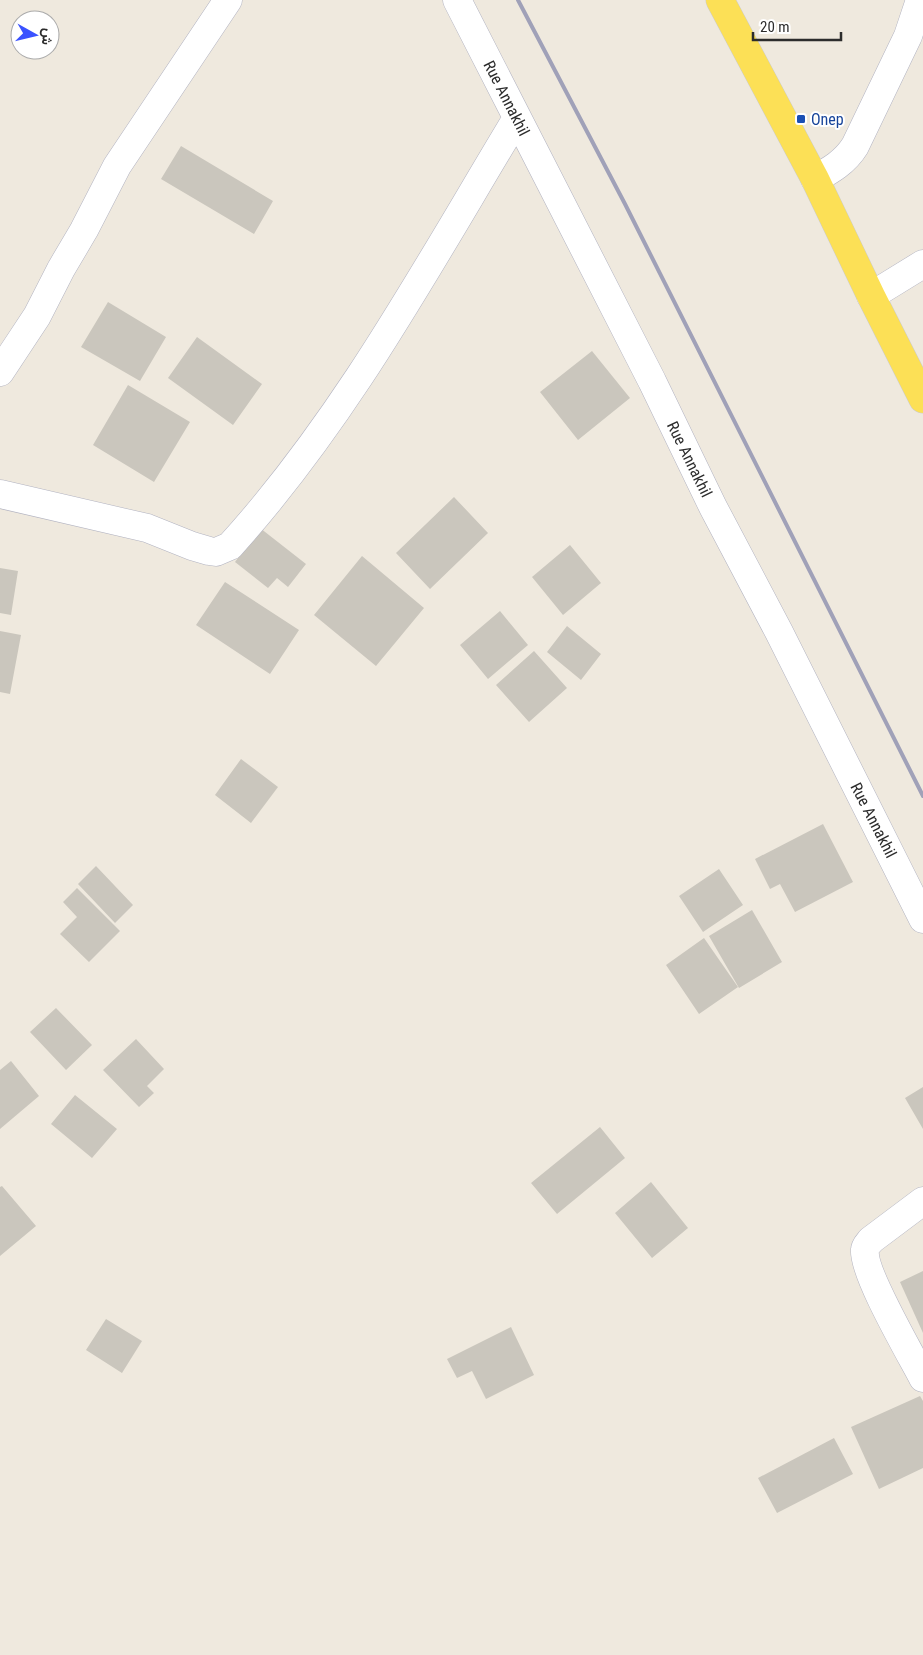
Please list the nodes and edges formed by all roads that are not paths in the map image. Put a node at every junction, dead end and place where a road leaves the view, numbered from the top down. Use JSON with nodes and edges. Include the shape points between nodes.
{"nodes":[{"id":1,"x":228,"y":0,"type":"edge"},
{"id":2,"x":457,"y":0,"type":"edge"},
{"id":3,"x":720,"y":0,"type":"edge"},
{"id":4,"x":920,"y":0,"type":"edge"},
{"id":5,"x":916,"y":41,"type":"edge"},
{"id":6,"x":517,"y":118,"type":"junction"},
{"id":7,"x":815,"y":179,"type":"junction"},
{"id":8,"x":923,"y":264,"type":"edge"},
{"id":9,"x":871,"y":296,"type":"junction"},
{"id":10,"x":0,"y":372,"type":"edge"},
{"id":11,"x":923,"y":399,"type":"edge"},
{"id":12,"x":0,"y":494,"type":"edge"},
{"id":13,"x":923,"y":919,"type":"edge"},
{"id":14,"x":923,"y":1201,"type":"edge"},
{"id":15,"x":923,"y":1378,"type":"edge"}],
"edges":[{"from":1,"to":10,"type":"street","via":[[118,166],[37,316]]},
{"from":2,"to":6,"type":"street","name":"Rue Annakhil"},
{"from":3,"to":7,"type":"main road"},
{"from":4,"to":5,"type":"street"},
{"from":5,"to":7,"type":"street","via":[[848,157]]},
{"from":6,"to":12,"type":"street","via":[[370,362],[296,467],[227,548],[209,551],[147,528]]},
{"from":6,"to":13,"type":"street","name":"Rue Annakhil"},
{"from":7,"to":9,"type":"main road"},
{"from":8,"to":9,"type":"street"},
{"from":9,"to":11,"type":"main road"},
{"from":14,"to":15,"type":"street","via":[[871,1240],[865,1254],[892,1322]]}]}
